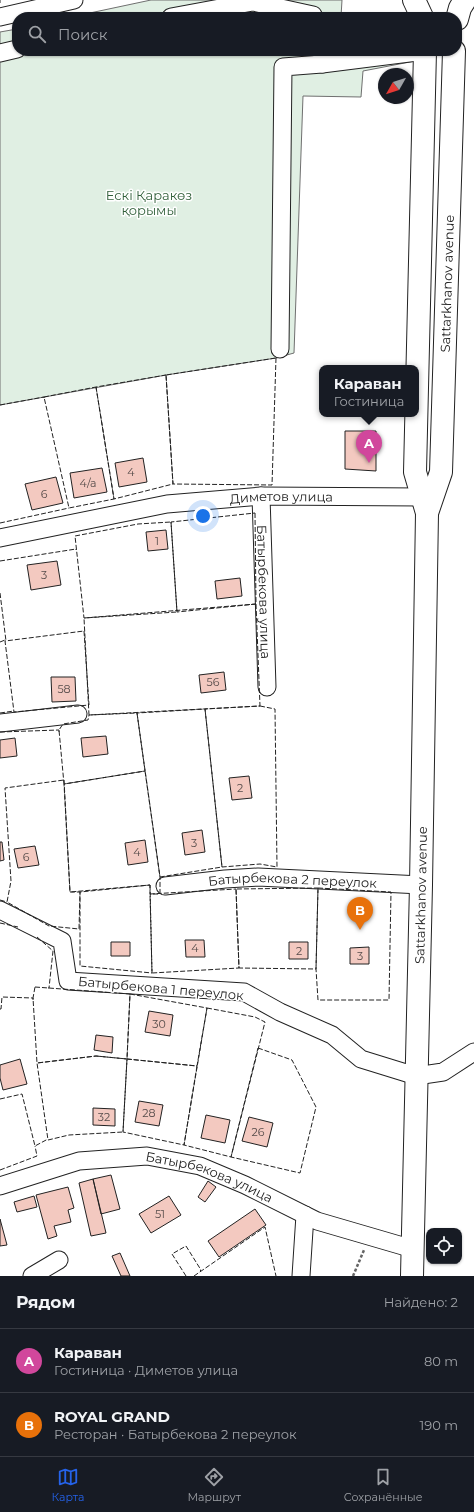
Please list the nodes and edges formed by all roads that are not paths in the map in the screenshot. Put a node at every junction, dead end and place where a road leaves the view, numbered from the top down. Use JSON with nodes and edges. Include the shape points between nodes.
{"nodes":[{"id":1,"x":74,"y":0,"type":"edge"},
{"id":2,"x":414,"y":0,"type":"edge"},
{"id":3,"x":466,"y":0,"type":"edge"},
{"id":4,"x":20,"y":6,"type":"edge"},
{"id":5,"x":198,"y":12,"type":"edge"},
{"id":6,"x":299,"y":12,"type":"edge"},
{"id":7,"x":420,"y":12,"type":"edge"},
{"id":8,"x":459,"y":12,"type":"edge"},
{"id":9,"x":0,"y":17,"type":"edge"},
{"id":10,"x":12,"y":51,"type":"edge"},
{"id":11,"x":0,"y":53,"type":"edge"},
{"id":12,"x":351,"y":56,"type":"edge"},
{"id":13,"x":425,"y":56,"type":"edge"},
{"id":14,"x":454,"y":56,"type":"edge"},
{"id":15,"x":322,"y":58,"type":"edge"},
{"id":16,"x":280,"y":349,"type":"dead end"},
{"id":17,"x":418,"y":365,"type":"edge"},
{"id":18,"x":416,"y":417,"type":"edge"},
{"id":19,"x":261,"y":496,"type":"junction"},
{"id":20,"x":425,"y":505,"type":"junction"},
{"id":21,"x":0,"y":538,"type":"edge"},
{"id":22,"x":267,"y":687,"type":"dead end"},
{"id":23,"x":78,"y":714,"type":"dead end"},
{"id":24,"x":0,"y":723,"type":"edge"},
{"id":25,"x":421,"y":884,"type":"junction"},
{"id":26,"x":165,"y":886,"type":"dead end"},
{"id":27,"x":0,"y":910,"type":"edge"},
{"id":28,"x":474,"y":1052,"type":"edge"},
{"id":29,"x":416,"y":1076,"type":"junction"},
{"id":30,"x":0,"y":1186,"type":"edge"},
{"id":31,"x":305,"y":1214,"type":"junction"},
{"id":32,"x":413,"y":1249,"type":"junction"},
{"id":33,"x":59,"y":1260,"type":"dead end"},
{"id":34,"x":414,"y":1275,"type":"edge"},
{"id":35,"x":32,"y":1276,"type":"edge"},
{"id":36,"x":301,"y":1276,"type":"edge"}],
"edges":[{"from":1,"to":4,"type":"street"},
{"from":2,"to":7,"type":"main road"},
{"from":3,"to":8,"type":"main road"},
{"from":4,"to":9,"type":"street"},
{"from":5,"to":6,"type":"street","via":[[253,2]]},
{"from":10,"to":11,"type":"street"},
{"from":12,"to":15,"type":"street"},
{"from":13,"to":17,"type":"main road","name":"Sattarkhanov avenue"},
{"from":14,"to":20,"type":"main road","name":"Sattarkhanov avenue","via":[[441,472]]},
{"from":15,"to":16,"type":"street","via":[[283,67]]},
{"from":18,"to":20,"type":"main road","name":"Sattarkhanov avenue","via":[[415,472]]},
{"from":19,"to":20,"type":"street","name":"Диметов улица"},
{"from":19,"to":21,"type":"street","name":"Диметов улица","via":[[167,504]]},
{"from":19,"to":22,"type":"street","name":"Батырбекова улица"},
{"from":20,"to":25,"type":"main road","name":"Sattarkhanov avenue"},
{"from":23,"to":24,"type":"street"},
{"from":25,"to":26,"type":"street","name":"Батырбекова 2 переулок","via":[[258,877]]},
{"from":25,"to":29,"type":"main road","name":"Sattarkhanov avenue"},
{"from":27,"to":29,"type":"street","name":"Батырбекова 1 переулок","via":[[62,941],[68,981],[244,992],[280,1012],[332,1035],[361,1058]]},
{"from":28,"to":29,"type":"street","via":[[442,1072]]},
{"from":29,"to":32,"type":"main road","name":"Sattarkhanov avenue"},
{"from":30,"to":31,"type":"street","name":"Батырбекова улица","via":[[79,1161],[147,1156],[200,1166]]},
{"from":31,"to":32,"type":"street","name":"Батырбекова улица","via":[[328,1224]]},
{"from":31,"to":36,"type":"street"},
{"from":32,"to":34,"type":"main road","name":"Sattarkhanov avenue"},
{"from":33,"to":35,"type":"street"}]}
